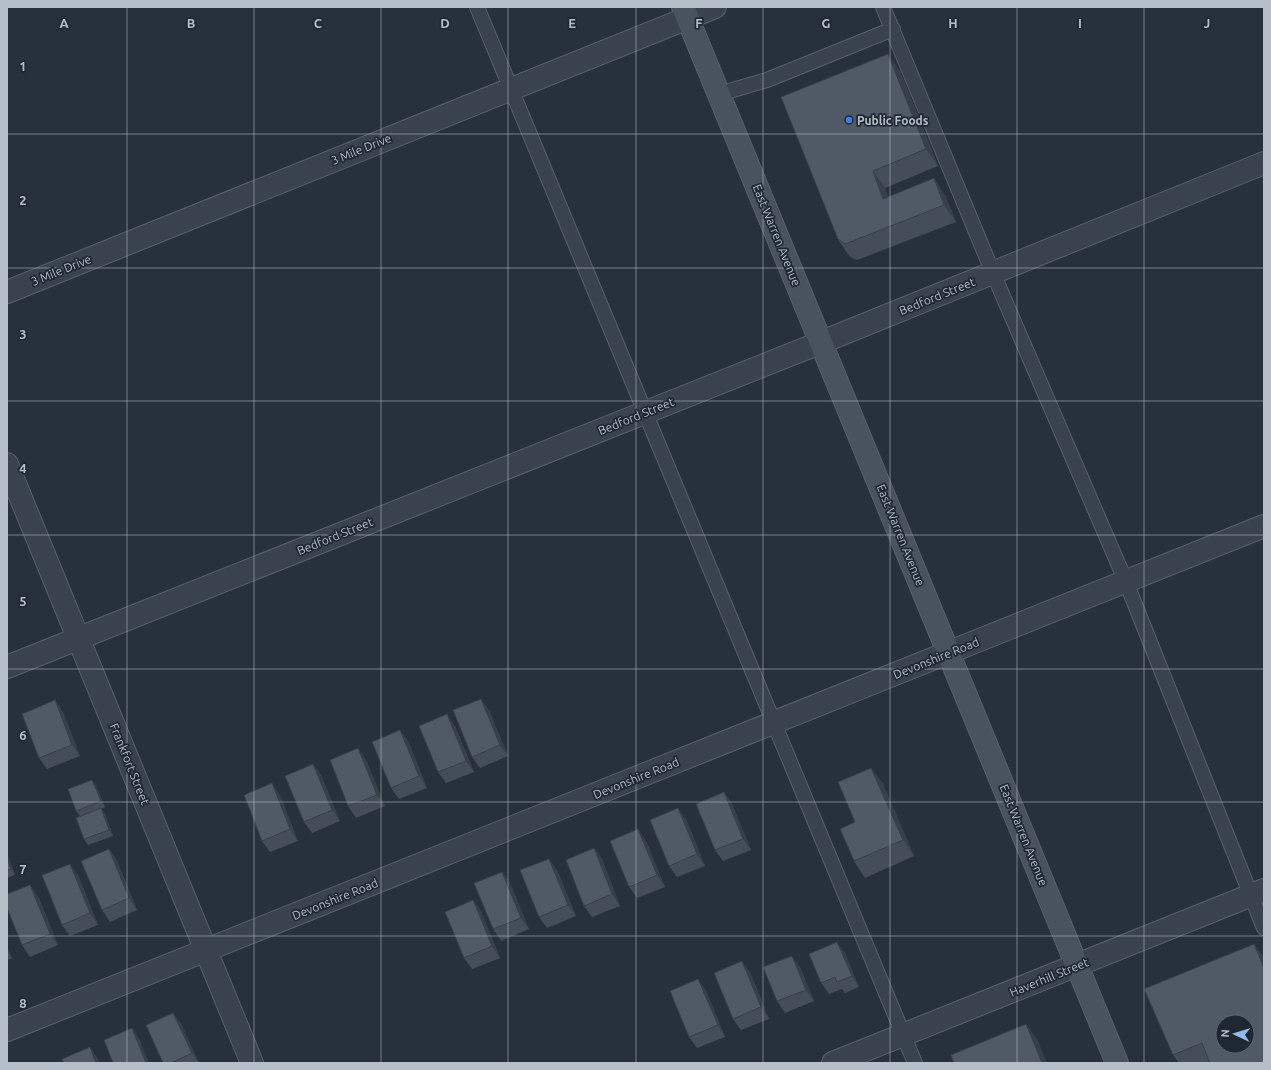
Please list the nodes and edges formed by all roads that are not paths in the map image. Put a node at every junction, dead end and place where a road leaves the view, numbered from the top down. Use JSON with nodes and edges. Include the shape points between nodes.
{"nodes":[{"id":1,"x":477,"y":7,"type":"edge"},
{"id":2,"x":715,"y":7,"type":"edge"},
{"id":3,"x":883,"y":7,"type":"edge"},
{"id":4,"x":686,"y":12,"type":"edge"},
{"id":5,"x":893,"y":30,"type":"junction"},
{"id":6,"x":511,"y":89,"type":"junction"},
{"id":7,"x":720,"y":94,"type":"junction"},
{"id":8,"x":1264,"y":164,"type":"edge"},
{"id":9,"x":993,"y":273,"type":"junction"},
{"id":10,"x":7,"y":292,"type":"edge"},
{"id":11,"x":822,"y":342,"type":"junction"},
{"id":12,"x":645,"y":413,"type":"junction"},
{"id":13,"x":7,"y":464,"type":"edge"},
{"id":14,"x":1264,"y":526,"type":"edge"},
{"id":15,"x":1126,"y":582,"type":"junction"},
{"id":16,"x":78,"y":639,"type":"junction"},
{"id":17,"x":949,"y":653,"type":"junction"},
{"id":18,"x":7,"y":667,"type":"edge"},
{"id":19,"x":774,"y":723,"type":"junction"},
{"id":20,"x":1257,"y":892,"type":"edge"},
{"id":21,"x":1264,"y":928,"type":"edge"},
{"id":22,"x":206,"y":950,"type":"junction"},
{"id":23,"x":1077,"y":965,"type":"junction"},
{"id":24,"x":7,"y":1030,"type":"edge"},
{"id":25,"x":904,"y":1035,"type":"junction"},
{"id":26,"x":252,"y":1063,"type":"edge"},
{"id":27,"x":833,"y":1063,"type":"edge"},
{"id":28,"x":915,"y":1063,"type":"edge"},
{"id":29,"x":1117,"y":1063,"type":"edge"}],
"edges":[{"from":1,"to":6,"type":"lane"},
{"from":2,"to":4,"type":"street","name":"3 Mile Drive"},
{"from":3,"to":5,"type":"lane"},
{"from":4,"to":6,"type":"street","name":"3 Mile Drive"},
{"from":4,"to":7,"type":"main road","name":"East Warren Avenue"},
{"from":5,"to":7,"type":"lane","via":[[767,80]]},
{"from":5,"to":9,"type":"lane"},
{"from":6,"to":10,"type":"street","name":"3 Mile Drive"},
{"from":6,"to":12,"type":"lane"},
{"from":7,"to":11,"type":"main road","name":"East Warren Avenue"},
{"from":8,"to":9,"type":"street","name":"Bedford Street"},
{"from":9,"to":11,"type":"street","name":"Bedford Street"},
{"from":9,"to":15,"type":"lane"},
{"from":11,"to":12,"type":"street","name":"Bedford Street"},
{"from":11,"to":17,"type":"main road","name":"East Warren Avenue"},
{"from":12,"to":16,"type":"street","name":"Bedford Street"},
{"from":12,"to":19,"type":"lane"},
{"from":13,"to":16,"type":"street","name":"Frankfort Street"},
{"from":14,"to":15,"type":"street","name":"Devonshire Road"},
{"from":15,"to":17,"type":"street","name":"Devonshire Road"},
{"from":15,"to":20,"type":"lane"},
{"from":16,"to":18,"type":"street","name":"Bedford Street"},
{"from":16,"to":22,"type":"street","name":"Frankfort Street"},
{"from":17,"to":19,"type":"street","name":"Devonshire Road"},
{"from":17,"to":23,"type":"main road","name":"East Warren Avenue"},
{"from":19,"to":22,"type":"street","name":"Devonshire Road"},
{"from":19,"to":25,"type":"lane"},
{"from":20,"to":21,"type":"lane"},
{"from":20,"to":23,"type":"street","name":"Haverhill Street"},
{"from":22,"to":24,"type":"street","name":"Devonshire Road"},
{"from":22,"to":26,"type":"street","name":"Frankfort Street"},
{"from":23,"to":25,"type":"street","name":"Haverhill Street"},
{"from":23,"to":29,"type":"main road","name":"East Warren Avenue"},
{"from":25,"to":27,"type":"street","name":"Haverhill Street"},
{"from":25,"to":28,"type":"lane"}]}
